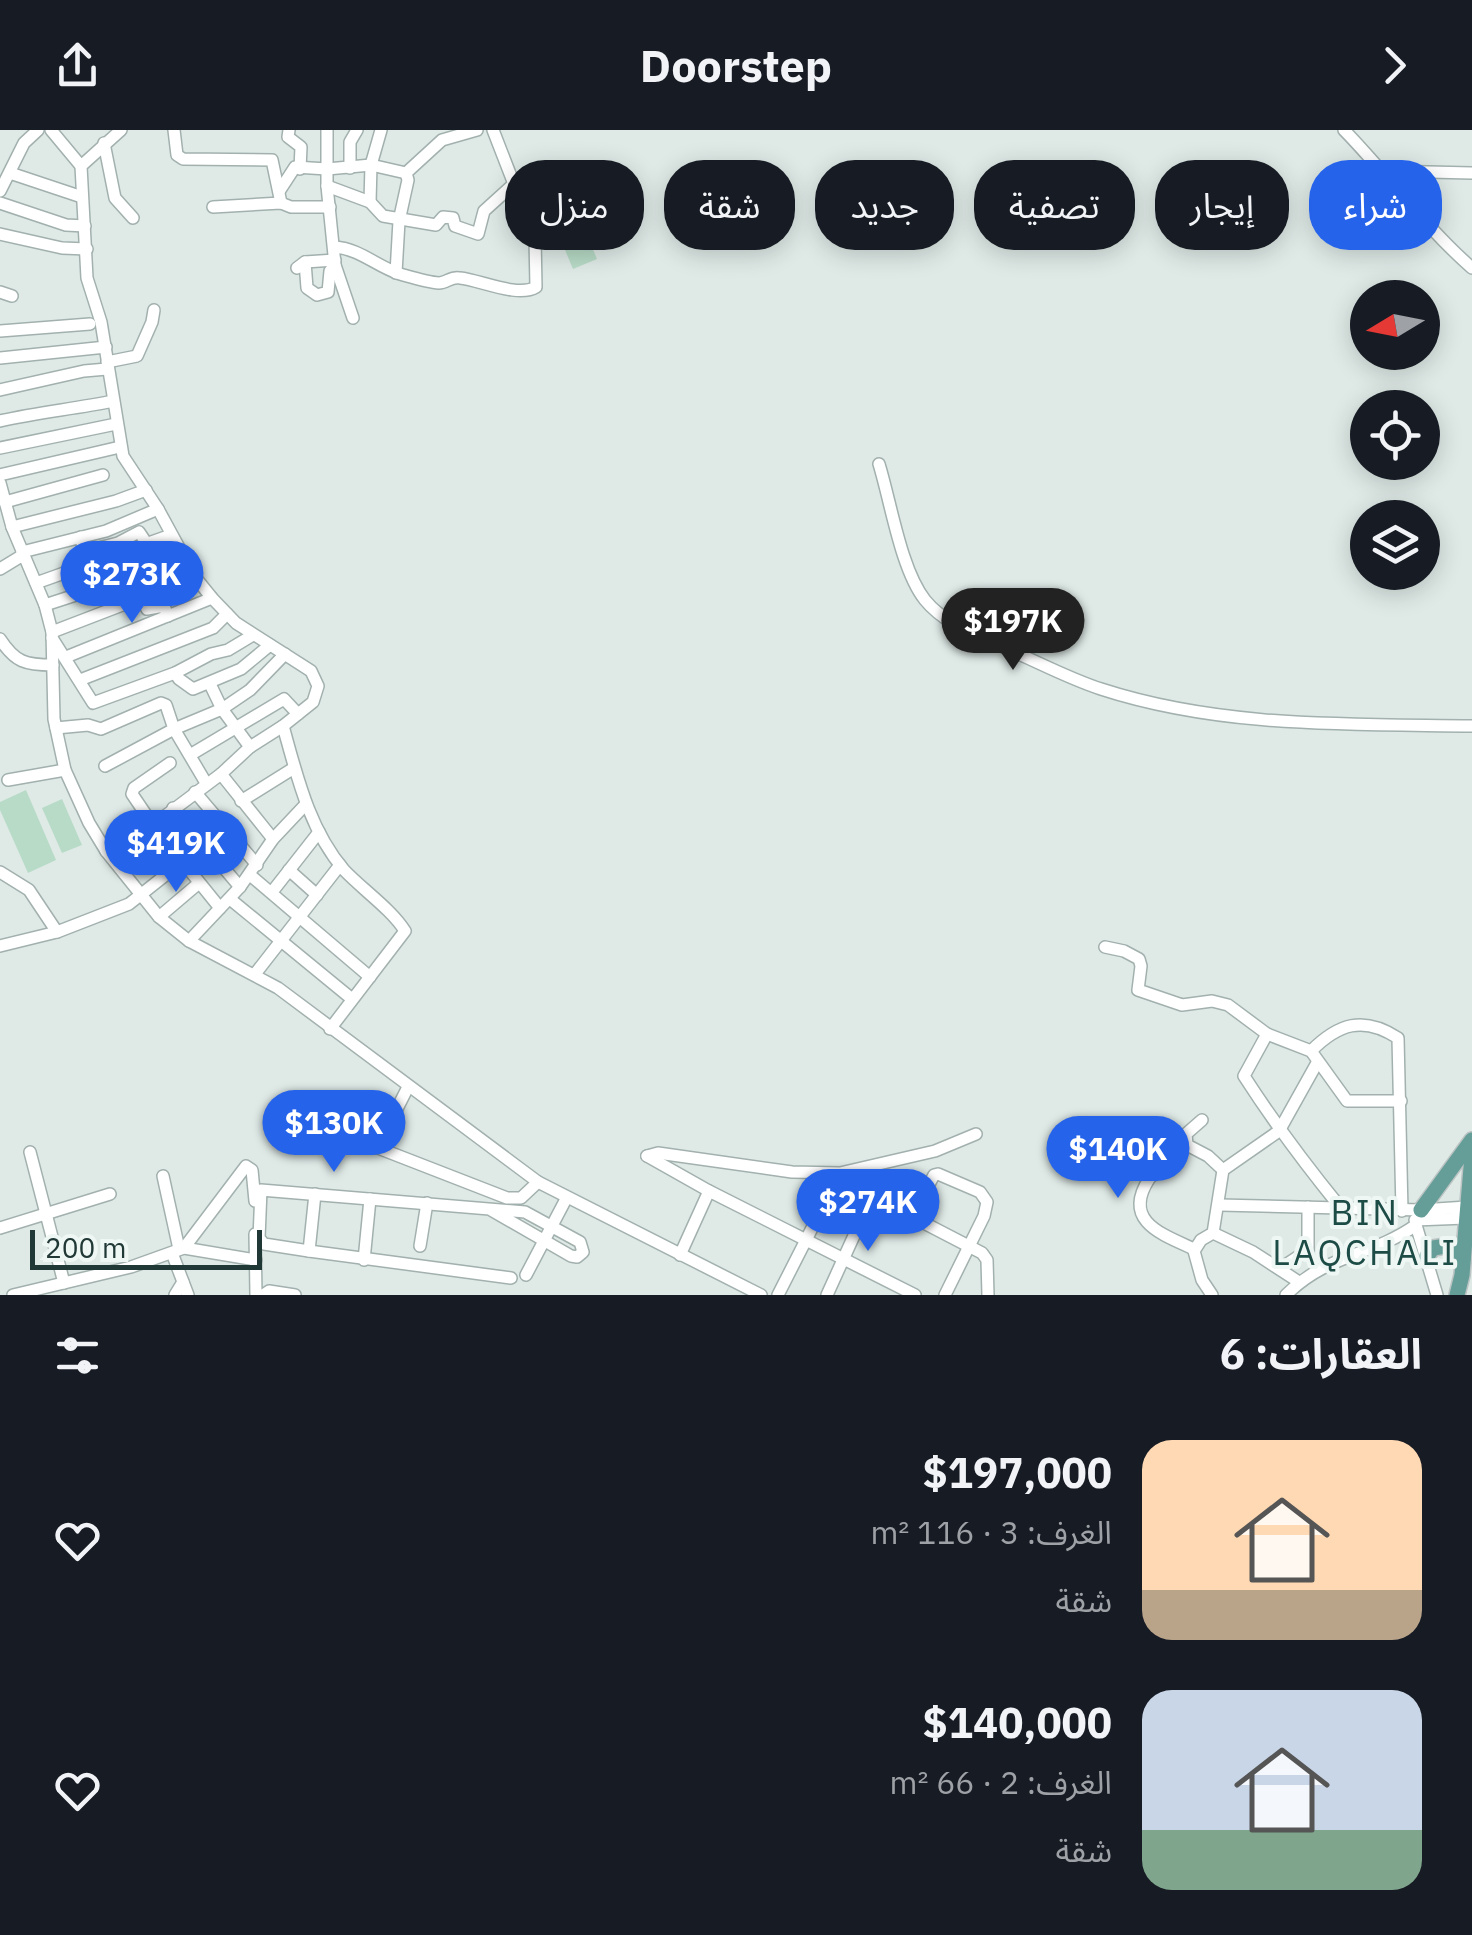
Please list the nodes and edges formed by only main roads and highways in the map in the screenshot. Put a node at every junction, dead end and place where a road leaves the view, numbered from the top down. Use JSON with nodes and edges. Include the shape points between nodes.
{"nodes":[{"id":1,"x":1472,"y":1140,"type":"edge"},
{"id":2,"x":1472,"y":1156,"type":"edge"},
{"id":3,"x":1417,"y":1218,"type":"road end"},
{"id":4,"x":1427,"y":1256,"type":"road end"},
{"id":5,"x":1463,"y":1267,"type":"junction"},
{"id":6,"x":1457,"y":1295,"type":"edge"},
{"id":7,"x":1467,"y":1295,"type":"edge"}],
"edges":[{"from":1,"to":3,"type":"main road"},
{"from":2,"to":5,"type":"main road"},
{"from":4,"to":5,"type":"main road","via":[[1446,1246]]},
{"from":5,"to":6,"type":"main road"},
{"from":5,"to":7,"type":"main road"}]}
